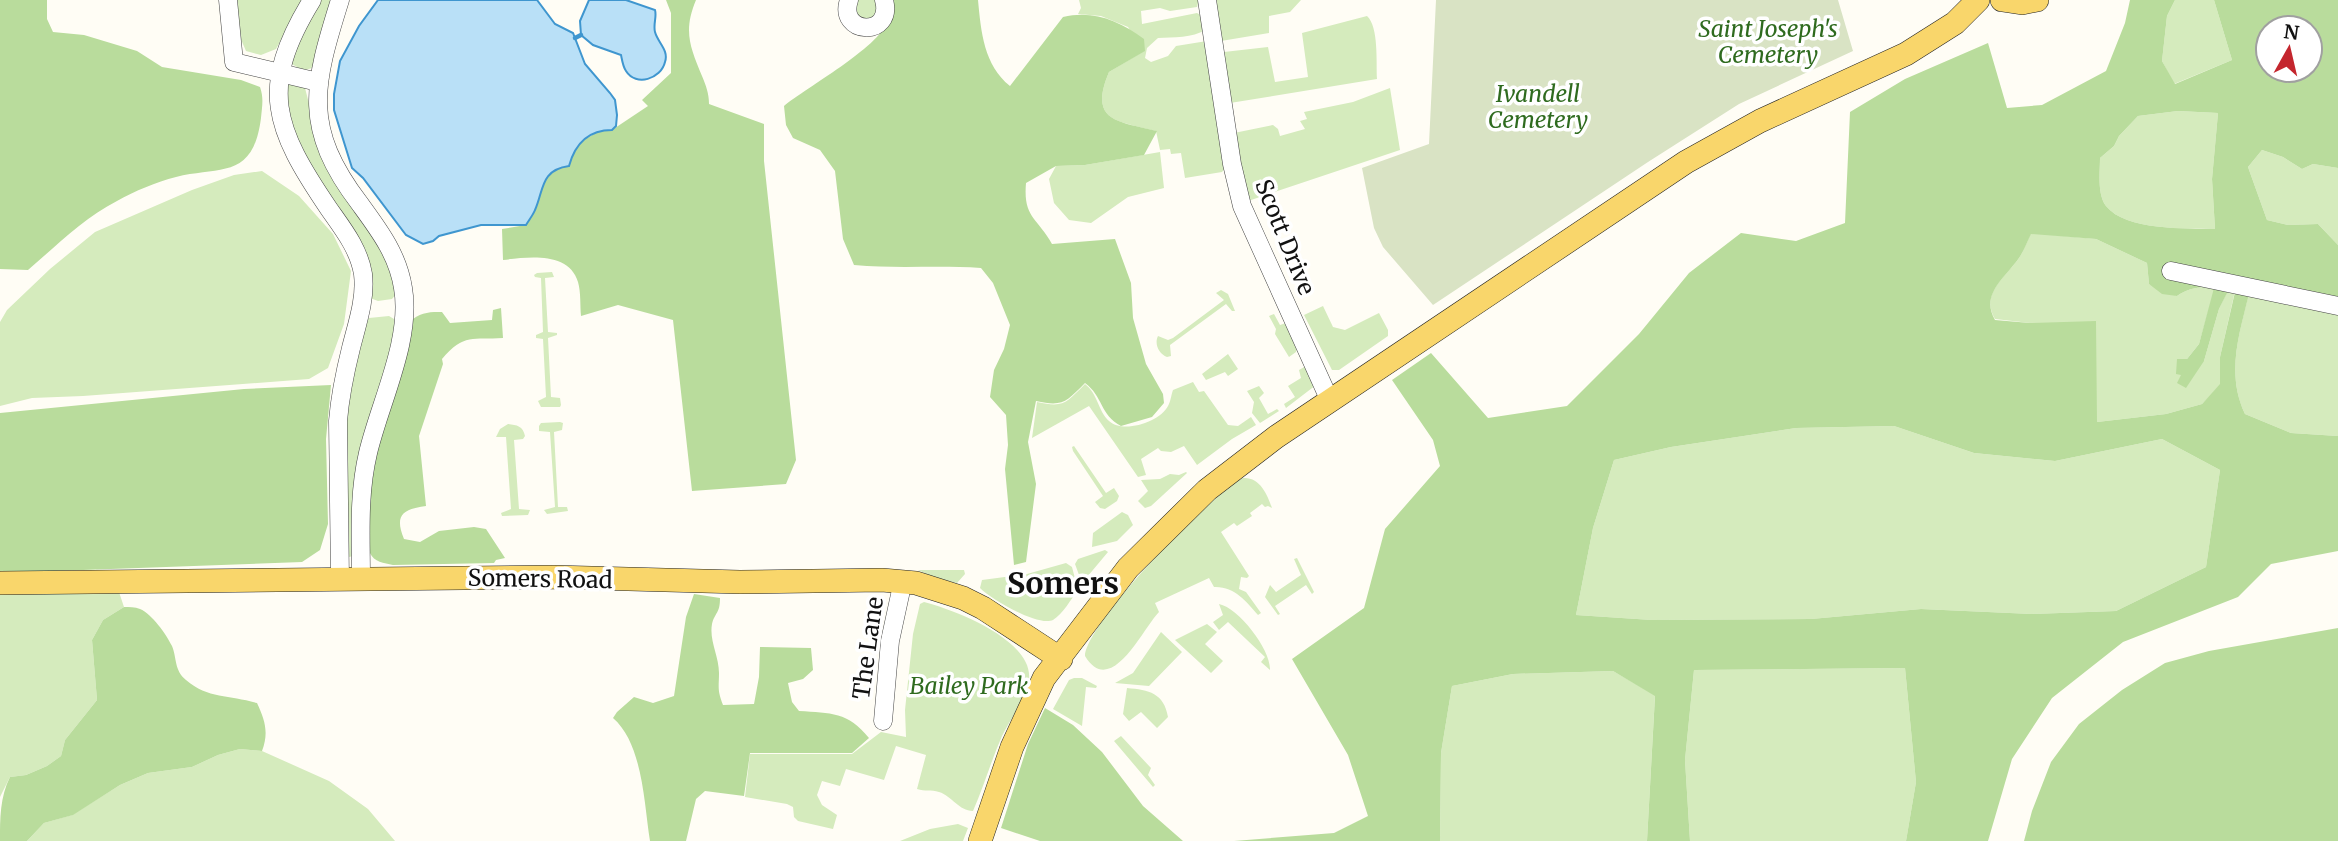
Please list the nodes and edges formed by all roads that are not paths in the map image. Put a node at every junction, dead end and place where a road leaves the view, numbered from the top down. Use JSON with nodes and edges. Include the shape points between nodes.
{"nodes":[{"id":1,"x":228,"y":0,"type":"edge"},
{"id":2,"x":312,"y":0,"type":"edge"},
{"id":3,"x":340,"y":0,"type":"edge"},
{"id":4,"x":849,"y":0,"type":"edge"},
{"id":5,"x":884,"y":0,"type":"edge"},
{"id":6,"x":1207,"y":0,"type":"edge"},
{"id":7,"x":1978,"y":0,"type":"edge"},
{"id":8,"x":2002,"y":0,"type":"edge"},
{"id":9,"x":2037,"y":0,"type":"edge"},
{"id":10,"x":279,"y":72,"type":"junction"},
{"id":11,"x":318,"y":82,"type":"junction"},
{"id":12,"x":2171,"y":271,"type":"dead end"},
{"id":13,"x":2338,"y":306,"type":"edge"},
{"id":14,"x":1329,"y":401,"type":"junction"},
{"id":15,"x":351,"y":580,"type":"junction"},
{"id":16,"x":902,"y":582,"type":"junction"},
{"id":17,"x":0,"y":583,"type":"edge"},
{"id":18,"x":1061,"y":659,"type":"junction"},
{"id":19,"x":883,"y":721,"type":"dead end"},
{"id":20,"x":980,"y":841,"type":"edge"}],
"edges":[{"from":1,"to":10,"type":"street","via":[[234,62]]},
{"from":2,"to":10,"type":"street","via":[[292,35]]},
{"from":3,"to":11,"type":"street"},
{"from":4,"to":5,"type":"street","via":[[848,17],[863,28],[881,20]]},
{"from":6,"to":14,"type":"street","name":"Scott Drive","via":[[1242,206]]},
{"from":7,"to":14,"type":"main road","via":[[1955,23],[1906,54],[1760,121],[1686,162]]},
{"from":8,"to":9,"type":"main road"},
{"from":10,"to":11,"type":"street"},
{"from":10,"to":15,"type":"street","via":[[277,90],[284,130],[304,172],[354,246],[363,275],[361,309],[338,421]]},
{"from":11,"to":15,"type":"street","via":[[324,143],[345,184],[384,237],[404,291],[399,346],[363,480],[360,535]]},
{"from":12,"to":13,"type":"street"},
{"from":14,"to":18,"type":"main road","via":[[1238,464],[1180,514],[1128,568]]},
{"from":15,"to":16,"type":"main road","name":"Somers Road"},
{"from":15,"to":17,"type":"main road","name":"Somers Road"},
{"from":16,"to":18,"type":"main road","name":"Somers Road","via":[[933,587],[983,608]]},
{"from":16,"to":19,"type":"street","name":"The Lane","via":[[890,641]]},
{"from":18,"to":20,"type":"main road","via":[[1044,678],[1017,735]]}]}
